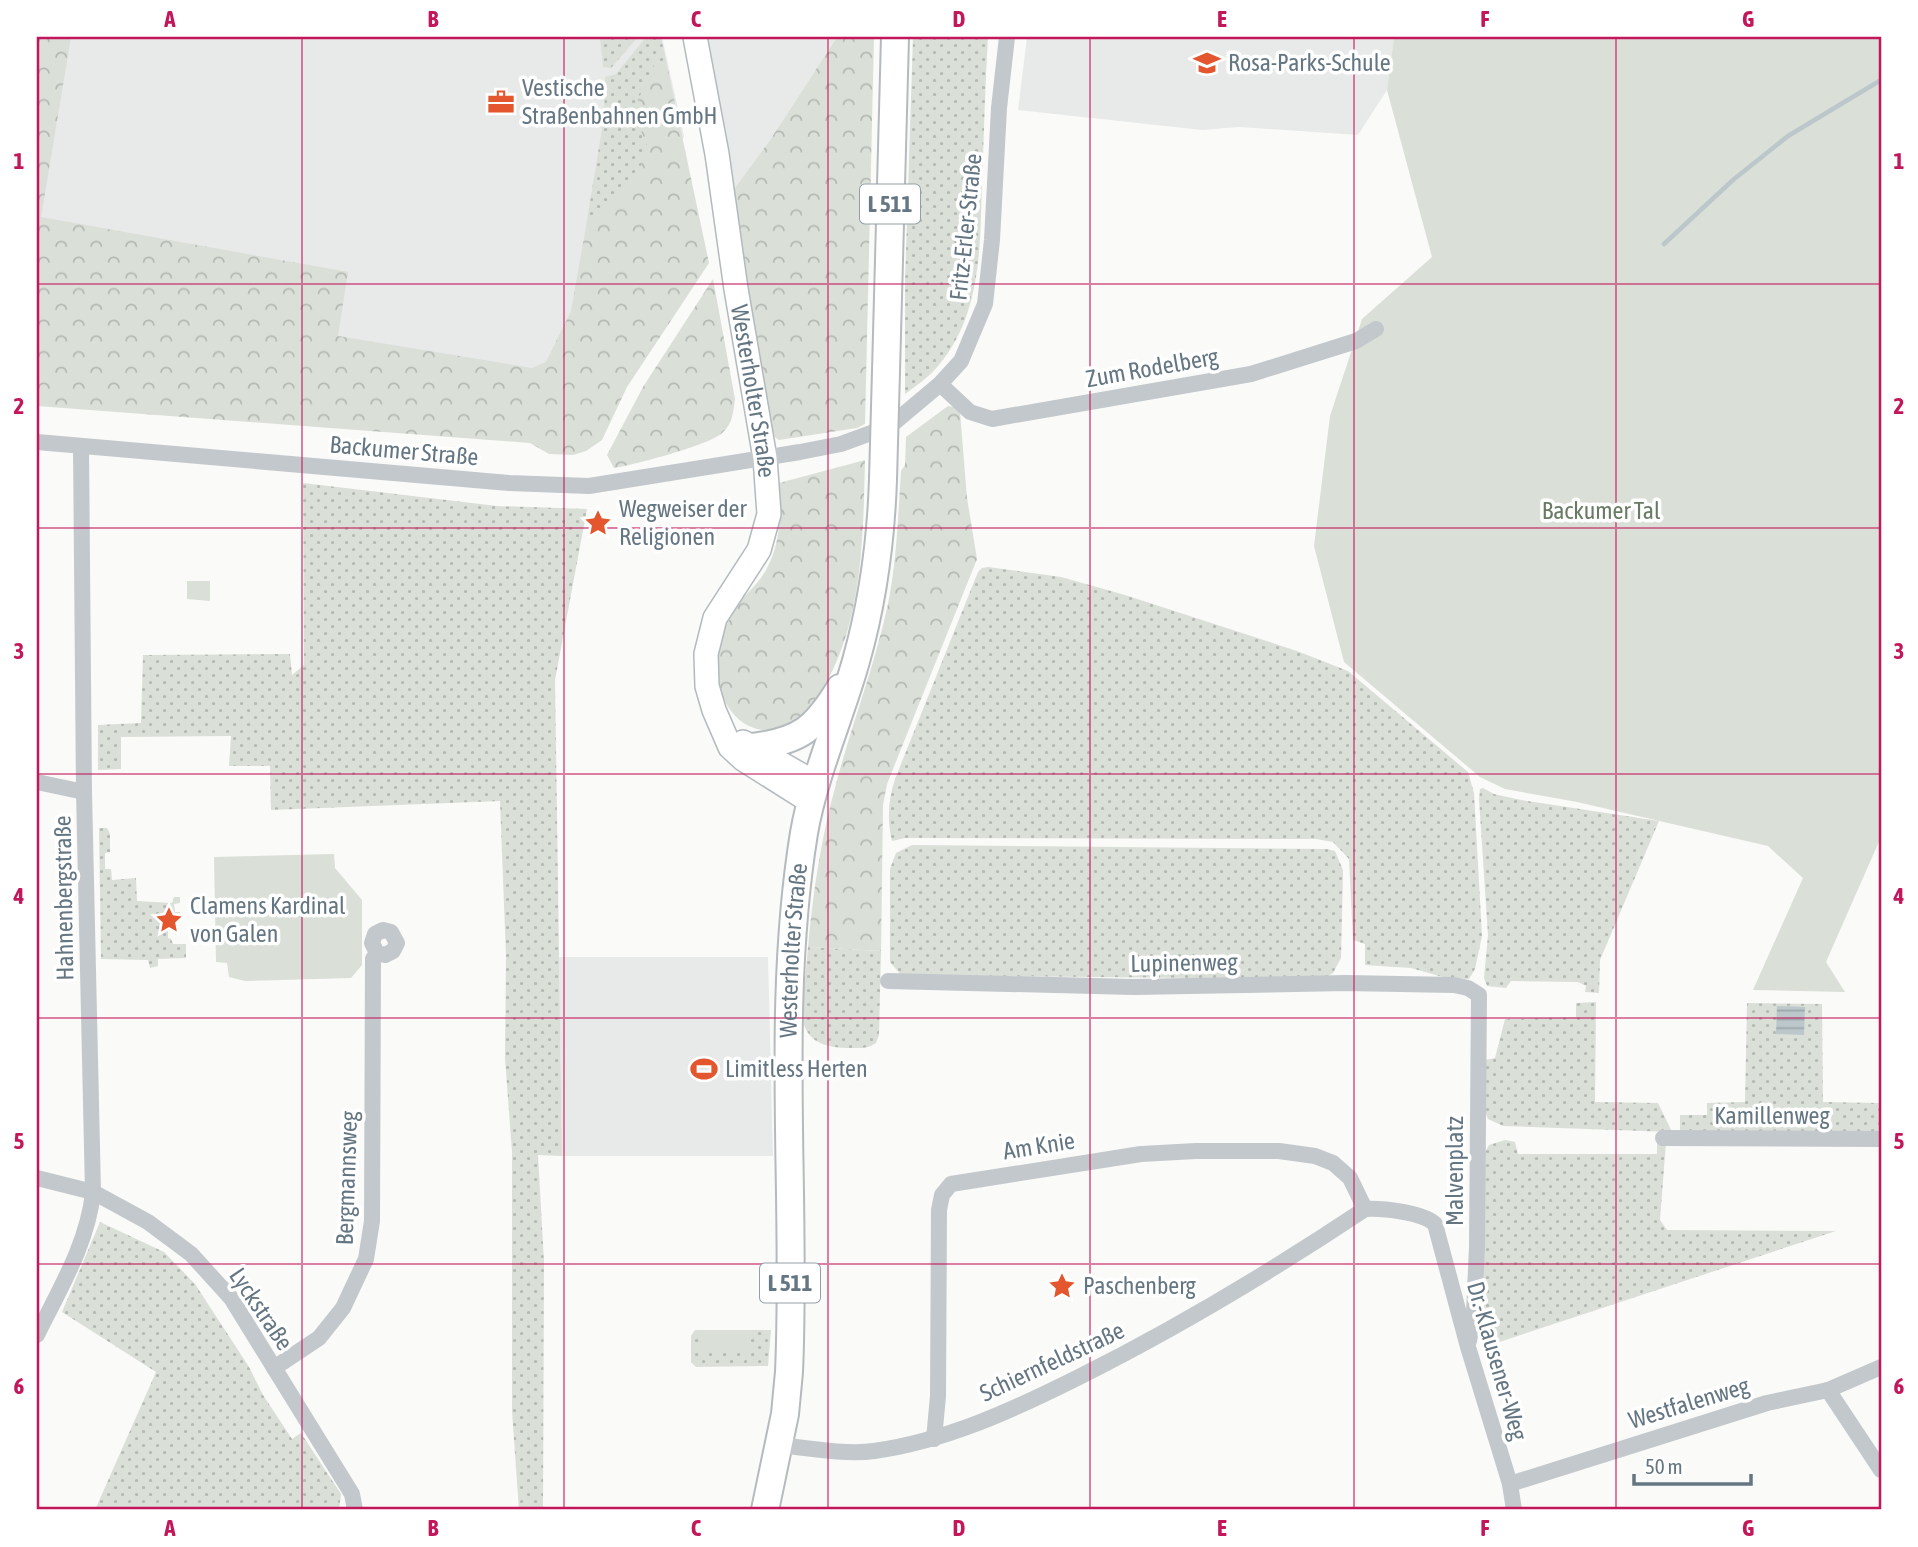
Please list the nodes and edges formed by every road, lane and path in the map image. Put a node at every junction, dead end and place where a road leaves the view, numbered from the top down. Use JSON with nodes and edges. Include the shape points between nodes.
{"nodes":[{"id":1,"x":695,"y":37,"type":"edge"},
{"id":2,"x":895,"y":37,"type":"edge"},
{"id":3,"x":1007,"y":37,"type":"edge"},
{"id":4,"x":1376,"y":329,"type":"dead end"},
{"id":5,"x":940,"y":384,"type":"junction"},
{"id":6,"x":37,"y":442,"type":"edge"},
{"id":7,"x":80,"y":447,"type":"junction"},
{"id":8,"x":765,"y":458,"type":"junction"},
{"id":9,"x":856,"y":663,"type":"junction"},
{"id":10,"x":722,"y":730,"type":"junction"},
{"id":11,"x":753,"y":747,"type":"junction"},
{"id":12,"x":37,"y":782,"type":"edge"},
{"id":13,"x":84,"y":792,"type":"junction"},
{"id":14,"x":814,"y":793,"type":"junction"},
{"id":15,"x":377,"y":953,"type":"dead end"},
{"id":16,"x":888,"y":981,"type":"dead end"},
{"id":17,"x":1479,"y":995,"type":"joint"},
{"id":18,"x":1663,"y":1138,"type":"dead end"},
{"id":19,"x":1881,"y":1139,"type":"edge"},
{"id":20,"x":37,"y":1178,"type":"edge"},
{"id":21,"x":93,"y":1192,"type":"junction"},
{"id":22,"x":1365,"y":1209,"type":"junction"},
{"id":23,"x":37,"y":1335,"type":"edge"},
{"id":24,"x":1468,"y":1346,"type":"junction"},
{"id":25,"x":1881,"y":1367,"type":"edge"},
{"id":26,"x":274,"y":1368,"type":"junction"},
{"id":27,"x":1828,"y":1390,"type":"junction"},
{"id":28,"x":934,"y":1439,"type":"junction"},
{"id":29,"x":779,"y":1444,"type":"junction"},
{"id":30,"x":1881,"y":1470,"type":"edge"},
{"id":31,"x":1510,"y":1484,"type":"junction"},
{"id":32,"x":355,"y":1509,"type":"edge"},
{"id":33,"x":765,"y":1510,"type":"edge"},
{"id":34,"x":1514,"y":1510,"type":"edge"}],
"edges":[{"from":1,"to":8,"type":"street","name":"Westerholter Straße"},
{"from":2,"to":9,"type":"main road","number":"L 511","bridge":true,"via":[[882,524],[872,604]]},
{"from":3,"to":5,"type":"street","name":"Fritz-Erler-Straße","via":[[985,304],[961,361]]},
{"from":4,"to":5,"type":"street","name":"Zum Rodelberg","via":[[1356,341],[1251,374],[992,419],[970,412]]},
{"from":5,"to":8,"type":"street","name":"Fritz-Erler-Straße","via":[[890,426],[841,443]]},
{"from":6,"to":7,"type":"street","name":"Backumer Straße"},
{"from":7,"to":8,"type":"street","name":"Backumer Straße","via":[[557,486],[600,486]]},
{"from":7,"to":13,"type":"street","name":"Hahnenbergstraße"},
{"from":8,"to":10,"type":"street","name":"Westerholter Straße","via":[[769,514],[765,533],[715,618],[706,654],[707,686]]},
{"from":9,"to":11,"type":"main road","via":[[829,705],[796,738]]},
{"from":9,"to":14,"type":"main road","number":"L 511"},
{"from":10,"to":11,"type":"street"},
{"from":10,"to":14,"type":"street","name":"Westerholter Straße","via":[[743,759]]},
{"from":11,"to":14,"type":"street"},
{"from":12,"to":13,"type":"street"},
{"from":13,"to":21,"type":"street","name":"Hahnenbergstraße"},
{"from":14,"to":29,"type":"main road","name":"Westerholter Straße","number":"L 511","via":[[804,832],[792,931],[791,1329]]},
{"from":15,"to":26,"type":"street","name":"Bergmannsweg","via":[[373,959],[372,1221],[366,1259],[343,1308],[319,1338]]},
{"from":16,"to":17,"type":"street","name":"Lupinenweg","via":[[1134,987],[1454,985]]},
{"from":17,"to":24,"type":"street","name":"Malvenplatz","via":[[1477,1247]]},
{"from":18,"to":19,"type":"street","name":"Kamillenweg"},
{"from":20,"to":21,"type":"street","name":"Lyckstraße"},
{"from":21,"to":23,"type":"street","name":"Hahnenbergstraße","via":[[91,1213],[76,1254]]},
{"from":21,"to":26,"type":"street","name":"Lyckstraße","via":[[148,1222],[191,1254],[231,1298]]},
{"from":22,"to":24,"type":"street","name":"Dr.-Klausener-Weg","via":[[1419,1215],[1435,1224]]},
{"from":22,"to":28,"type":"street","name":"Schiernfeldstraße","via":[[1237,1292],[1128,1352],[1027,1403]]},
{"from":22,"to":28,"type":"street","name":"Am Knie","via":[[1350,1178],[1333,1163],[1279,1151],[1141,1154],[951,1184],[942,1195],[939,1210]]},
{"from":24,"to":31,"type":"street","name":"Dr.-Klausener-Weg"},
{"from":25,"to":27,"type":"street","name":"Westfalenweg"},
{"from":26,"to":32,"type":"street","name":"Lyckstraße","via":[[352,1494]]},
{"from":27,"to":30,"type":"street"},
{"from":27,"to":31,"type":"street","name":"Westfalenweg","via":[[1768,1403]]},
{"from":28,"to":29,"type":"street","name":"Schiernfeldstraße","via":[[872,1452]]},
{"from":29,"to":33,"type":"main road","name":"Westerholter Straße","number":"L 511"},
{"from":31,"to":34,"type":"street","name":"Dr.-Klausener-Weg"}]}
